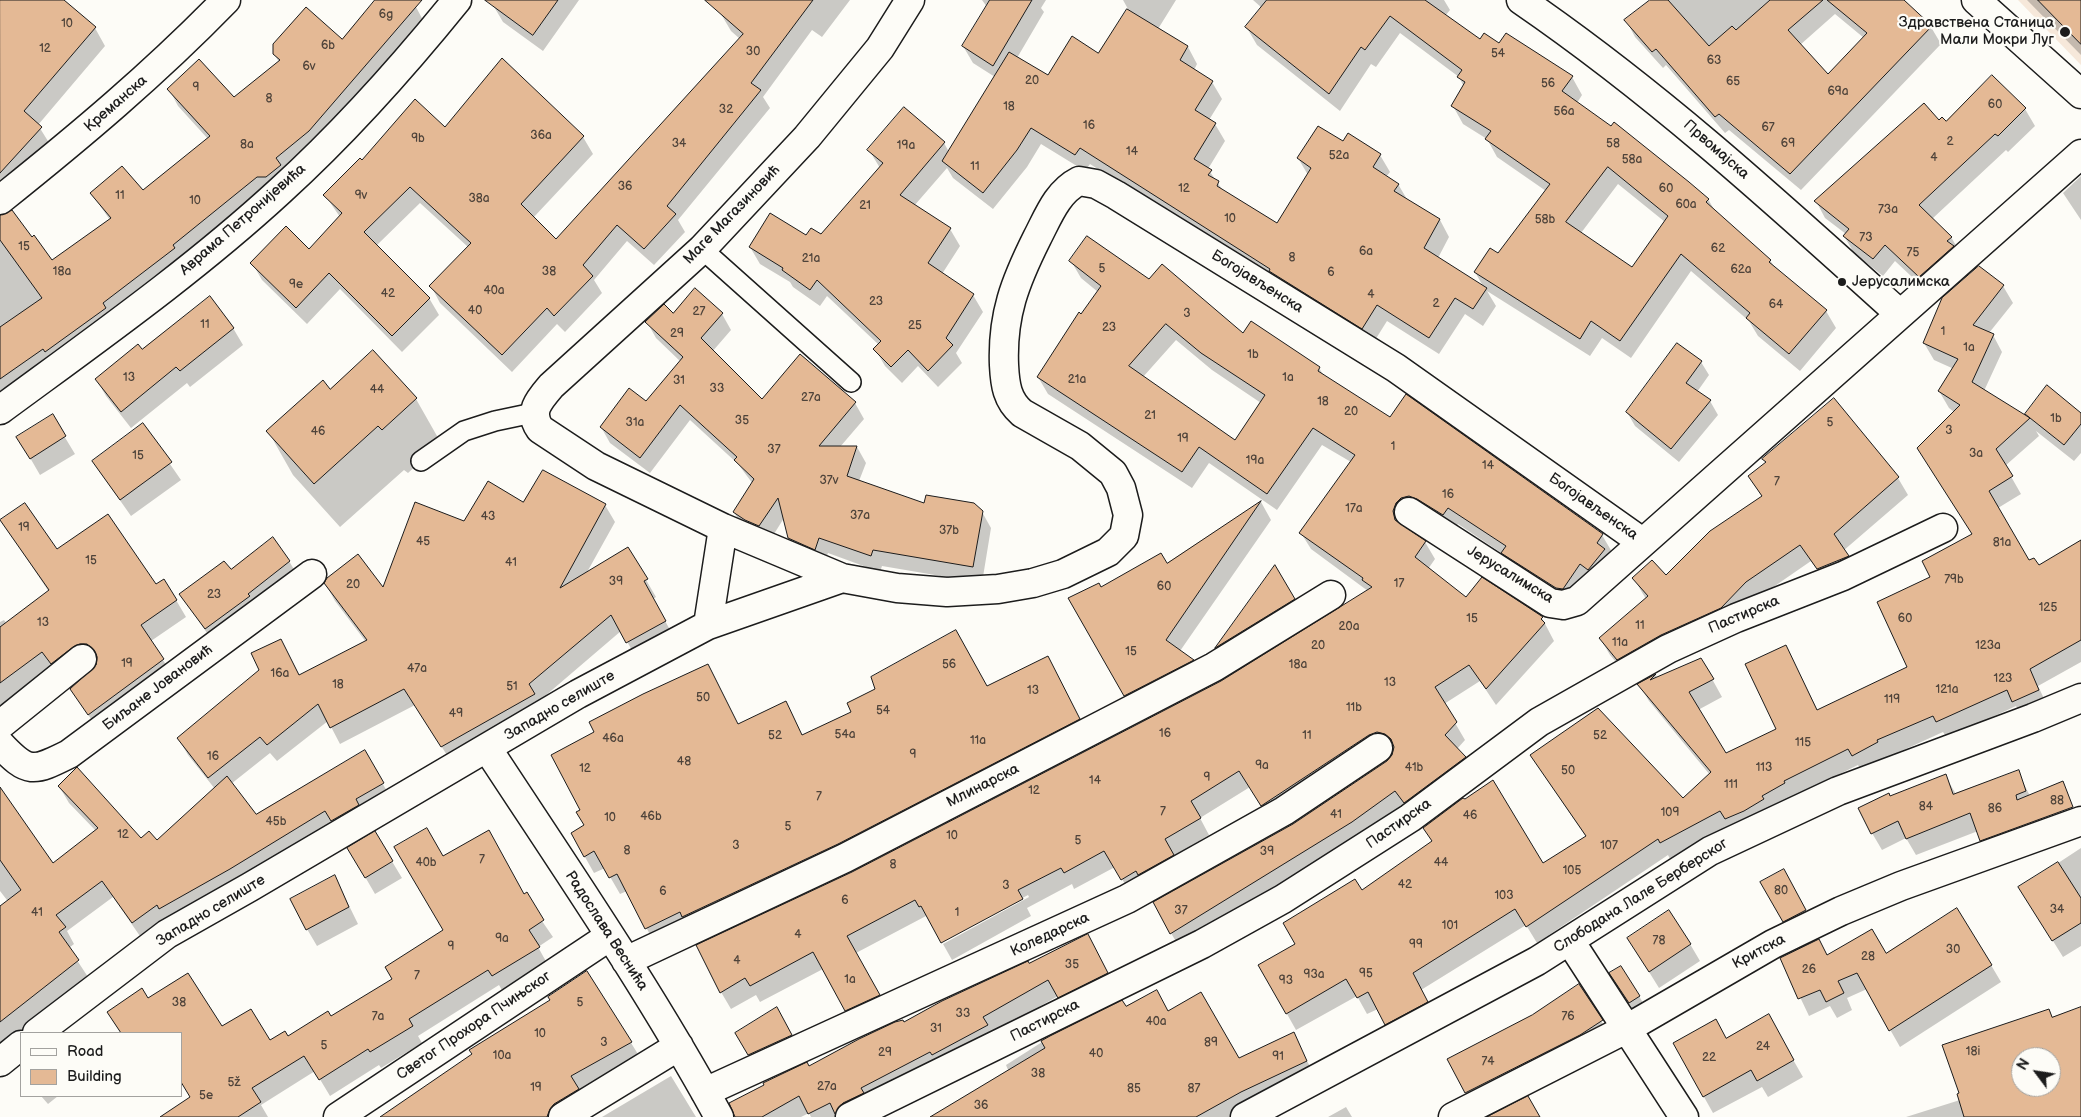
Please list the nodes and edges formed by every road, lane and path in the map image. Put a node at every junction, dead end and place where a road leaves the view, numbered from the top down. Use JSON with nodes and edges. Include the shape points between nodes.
{"nodes":[{"id":1,"x":226,"y":0,"type":"edge"},
{"id":2,"x":457,"y":0,"type":"edge"},
{"id":3,"x":910,"y":0,"type":"edge"},
{"id":4,"x":1521,"y":0,"type":"edge"},
{"id":5,"x":1976,"y":0,"type":"edge"},
{"id":6,"x":2081,"y":94,"type":"edge"},
{"id":7,"x":2081,"y":154,"type":"edge"},
{"id":8,"x":0,"y":200,"type":"edge"},
{"id":9,"x":702,"y":249,"type":"junction"},
{"id":10,"x":1900,"y":314,"type":"junction"},
{"id":11,"x":851,"y":382,"type":"dead end"},
{"id":12,"x":0,"y":410,"type":"edge"},
{"id":13,"x":533,"y":413,"type":"junction"},
{"id":14,"x":421,"y":461,"type":"dead end"},
{"id":15,"x":1409,"y":512,"type":"dead end"},
{"id":16,"x":1126,"y":526,"type":"joint"},
{"id":17,"x":723,"y":528,"type":"junction"},
{"id":18,"x":1943,"y":528,"type":"dead end"},
{"id":19,"x":1642,"y":542,"type":"junction"},
{"id":20,"x":312,"y":574,"type":"dead end"},
{"id":21,"x":842,"y":578,"type":"junction"},
{"id":22,"x":1331,"y":595,"type":"dead end"},
{"id":23,"x":708,"y":625,"type":"junction"},
{"id":24,"x":82,"y":659,"type":"dead end"},
{"id":25,"x":2081,"y":698,"type":"edge"},
{"id":26,"x":0,"y":725,"type":"edge"},
{"id":27,"x":0,"y":744,"type":"edge"},
{"id":28,"x":487,"y":748,"type":"junction"},
{"id":29,"x":1378,"y":748,"type":"dead end"},
{"id":30,"x":2081,"y":821,"type":"edge"},
{"id":31,"x":610,"y":936,"type":"junction"},
{"id":32,"x":1570,"y":941,"type":"junction"},
{"id":33,"x":626,"y":961,"type":"junction"},
{"id":34,"x":1628,"y":1028,"type":"junction"},
{"id":35,"x":38,"y":1032,"type":"edge"},
{"id":36,"x":20,"y":1046,"type":"edge"},
{"id":37,"x":679,"y":1046,"type":"junction"},
{"id":38,"x":0,"y":1062,"type":"edge"},
{"id":39,"x":705,"y":1092,"type":"junction"},
{"id":40,"x":338,"y":1117,"type":"edge"},
{"id":41,"x":563,"y":1117,"type":"edge"},
{"id":42,"x":719,"y":1117,"type":"edge"},
{"id":43,"x":850,"y":1117,"type":"edge"},
{"id":44,"x":1245,"y":1117,"type":"edge"},
{"id":45,"x":1453,"y":1117,"type":"edge"},
{"id":46,"x":1684,"y":1117,"type":"edge"}],
"edges":[{"from":1,"to":8,"type":"street","name":"Креманска","via":[[177,51],[111,110]]},
{"from":2,"to":12,"type":"street","name":"Аврама Петронијевића","via":[[399,72],[335,140],[279,192],[180,274]]},
{"from":3,"to":9,"type":"street","name":"Маге Магазиновић","via":[[880,48],[844,94]]},
{"from":4,"to":10,"type":"street","name":"Првомајска","via":[[1647,92],[1766,193]]},
{"from":5,"to":6,"type":"street"},
{"from":7,"to":10,"type":"street","name":"Јерусалимска"},
{"from":9,"to":11,"type":"lane"},
{"from":9,"to":13,"type":"street","name":"Маге Магазиновић","via":[[551,386],[539,399]]},
{"from":10,"to":19,"type":"street","name":"Јерусалимска"},
{"from":13,"to":14,"type":"lane","via":[[464,431]]},
{"from":13,"to":17,"type":"street","via":[[540,429],[596,466]]},
{"from":15,"to":19,"type":"street","name":"Јерусалимска","via":[[1550,603],[1563,605],[1577,601]]},
{"from":16,"to":19,"type":"street","name":"Богојављенска","via":[[1126,504],[1113,473],[1080,446],[1022,413],[1009,396],[1004,373],[1005,324],[1012,294],[1062,193],[1079,181],[1087,181],[1116,195],[1396,368]]},
{"from":16,"to":21,"type":"street","name":"Западно селиште","via":[[1121,541],[1108,552],[1063,574],[1033,583],[947,592],[897,588]]},
{"from":17,"to":21,"type":"street"},
{"from":17,"to":23,"type":"street"},
{"from":18,"to":43,"type":"street","name":"Пастирска","via":[[1843,576],[1668,649],[1539,722],[1410,818],[1283,899],[1202,944]]},
{"from":20,"to":27,"type":"street","name":"Биљане Јовановић","via":[[69,754],[43,767],[26,767],[17,763]]},
{"from":21,"to":23,"type":"street","name":"Западно селиште"},
{"from":22,"to":33,"type":"street","name":"Млинарска","via":[[1214,666],[853,854]]},
{"from":23,"to":28,"type":"street","name":"Западно селиште","via":[[629,666]]},
{"from":24,"to":26,"type":"street"},
{"from":25,"to":32,"type":"street","name":"Слободана Лале Берберског","via":[[1838,791],[1763,824],[1710,851]]},
{"from":28,"to":31,"type":"street","name":"Радослава Веснића"},
{"from":28,"to":35,"type":"street","name":"Западно селиште","via":[[167,934]]},
{"from":29,"to":39,"type":"street","name":"Коледарска","via":[[1284,811],[1127,899]]},
{"from":30,"to":34,"type":"street","name":"Критска","via":[[1901,886],[1841,912],[1773,944]]},
{"from":31,"to":33,"type":"street","name":"Радослава Веснића"},
{"from":31,"to":40,"type":"street","name":"Светог Прохора Пчињског"},
{"from":32,"to":34,"type":"street"},
{"from":32,"to":44,"type":"street","name":"Слободана Лале Берберског"},
{"from":33,"to":37,"type":"street","name":"Радослава Веснића"},
{"from":34,"to":45,"type":"street","name":"Критска"},
{"from":34,"to":46,"type":"street"},
{"from":36,"to":38,"type":"street"},
{"from":37,"to":39,"type":"street","name":"Радослава Веснића"},
{"from":37,"to":41,"type":"street"},
{"from":39,"to":42,"type":"street","name":"Радослава Веснића"}]}
